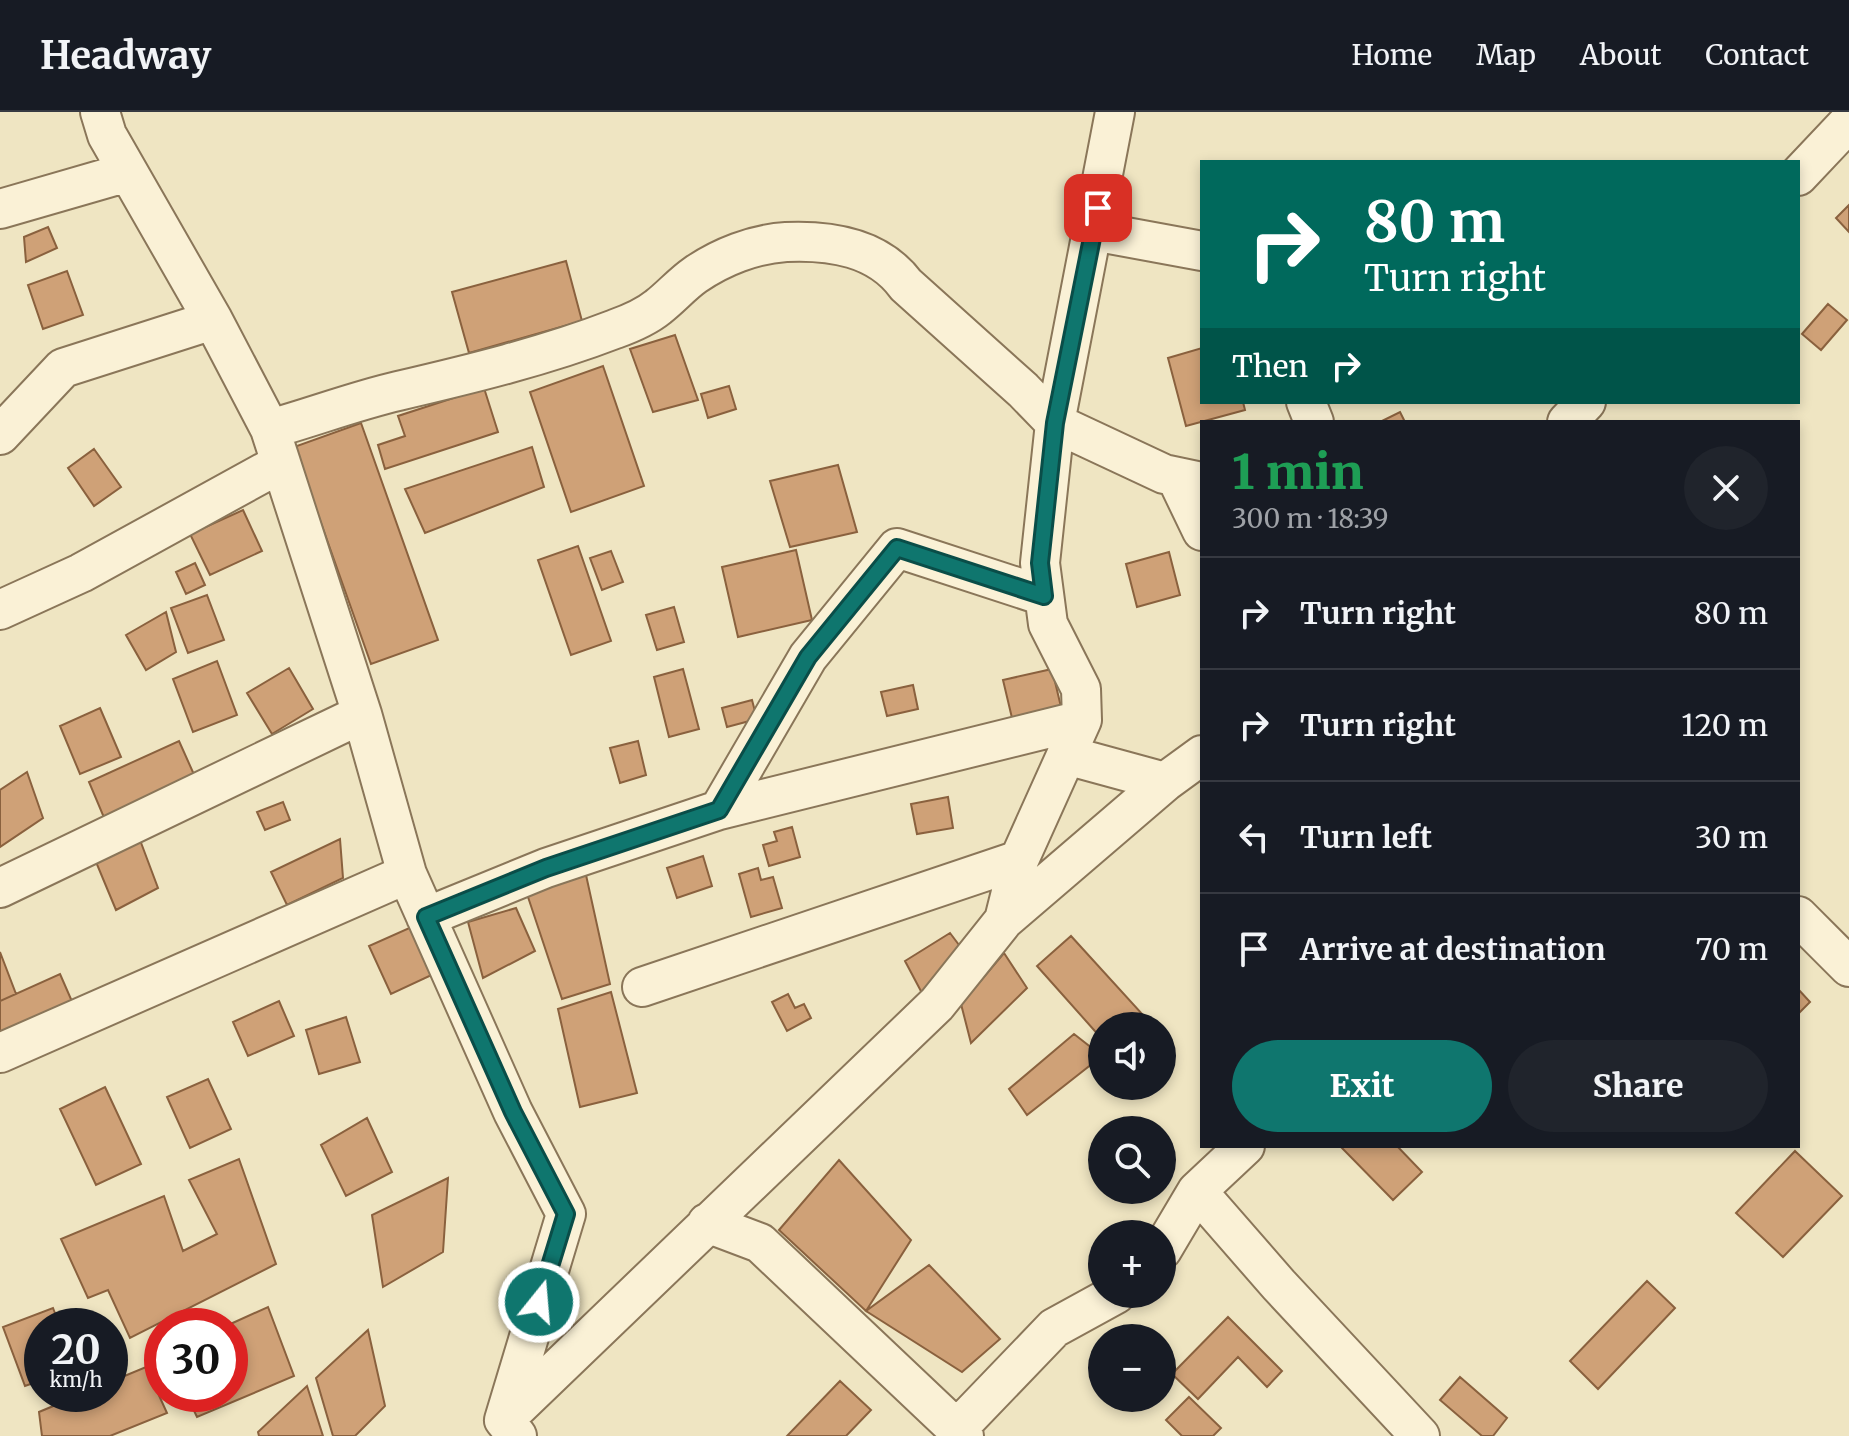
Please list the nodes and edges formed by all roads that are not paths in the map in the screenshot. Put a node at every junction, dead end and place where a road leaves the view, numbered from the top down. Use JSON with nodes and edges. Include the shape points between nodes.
{"nodes":[{"id":1,"x":100,"y":112,"type":"edge"},
{"id":2,"x":1115,"y":112,"type":"edge"},
{"id":3,"x":1849,"y":122,"type":"edge"},
{"id":4,"x":128,"y":172,"type":"junction"},
{"id":5,"x":1800,"y":174,"type":"edge"},
{"id":6,"x":0,"y":209,"type":"edge"},
{"id":7,"x":1093,"y":231,"type":"junction"},
{"id":8,"x":1200,"y":251,"type":"edge"},
{"id":9,"x":213,"y":320,"type":"junction"},
{"id":10,"x":1584,"y":404,"type":"edge"},
{"id":11,"x":1569,"y":420,"type":"edge"},
{"id":12,"x":1055,"y":423,"type":"junction"},
{"id":13,"x":0,"y":435,"type":"edge"},
{"id":14,"x":275,"y":446,"type":"junction"},
{"id":15,"x":1189,"y":480,"type":"edge"},
{"id":16,"x":1200,"y":523,"type":"edge"},
{"id":17,"x":1044,"y":596,"type":"junction"},
{"id":18,"x":0,"y":610,"type":"edge"},
{"id":19,"x":362,"y":714,"type":"junction"},
{"id":20,"x":1082,"y":720,"type":"junction"},
{"id":21,"x":1066,"y":755,"type":"junction"},
{"id":22,"x":1200,"y":756,"type":"edge"},
{"id":23,"x":1165,"y":782,"type":"junction"},
{"id":24,"x":719,"y":810,"type":"junction"},
{"id":25,"x":1019,"y":860,"type":"junction"},
{"id":26,"x":407,"y":874,"type":"junction"},
{"id":27,"x":0,"y":888,"type":"edge"},
{"id":28,"x":426,"y":917,"type":"junction"},
{"id":29,"x":1800,"y":918,"type":"edge"},
{"id":30,"x":1004,"y":920,"type":"junction"},
{"id":31,"x":1849,"y":967,"type":"edge"},
{"id":32,"x":642,"y":987,"type":"dead end"},
{"id":33,"x":0,"y":1053,"type":"edge"},
{"id":34,"x":1243,"y":1148,"type":"edge"},
{"id":35,"x":745,"y":1187,"type":"junction"},
{"id":36,"x":1197,"y":1191,"type":"junction"},
{"id":37,"x":707,"y":1223,"type":"junction"},
{"id":38,"x":1176,"y":1226,"type":"edge"},
{"id":39,"x":760,"y":1243,"type":"junction"},
{"id":40,"x":1090,"y":1308,"type":"edge"},
{"id":41,"x":504,"y":1431,"type":"edge"},
{"id":42,"x":961,"y":1433,"type":"edge"},
{"id":43,"x":1420,"y":1436,"type":"edge"}],
"edges":[{"from":1,"to":4,"type":"street"},
{"from":2,"to":7,"type":"street"},
{"from":3,"to":5,"type":"street"},
{"from":4,"to":6,"type":"street"},
{"from":4,"to":9,"type":"street"},
{"from":7,"to":8,"type":"street"},
{"from":7,"to":12,"type":"street"},
{"from":9,"to":13,"type":"street","via":[[63,368]]},
{"from":9,"to":14,"type":"street"},
{"from":10,"to":11,"type":"street"},
{"from":12,"to":14,"type":"street","via":[[876,257],[854,247],[785,242],[738,252],[694,275],[655,310],[616,329],[461,377],[396,391]]},
{"from":12,"to":15,"type":"street","via":[[1164,474]]},
{"from":12,"to":17,"type":"street","via":[[1040,563]]},
{"from":14,"to":18,"type":"street","via":[[81,573]]},
{"from":14,"to":19,"type":"street"},
{"from":15,"to":16,"type":"street"},
{"from":17,"to":20,"type":"street","via":[[1048,624],[1081,689]]},
{"from":17,"to":24,"type":"street","via":[[897,548],[808,657]]},
{"from":19,"to":26,"type":"street"},
{"from":19,"to":27,"type":"street"},
{"from":20,"to":21,"type":"street"},
{"from":20,"to":24,"type":"street"},
{"from":21,"to":23,"type":"street"},
{"from":21,"to":25,"type":"street"},
{"from":22,"to":23,"type":"street"},
{"from":23,"to":30,"type":"street"},
{"from":24,"to":28,"type":"street","via":[[546,868]]},
{"from":25,"to":30,"type":"street"},
{"from":25,"to":32,"type":"street"},
{"from":26,"to":28,"type":"street"},
{"from":26,"to":33,"type":"street"},
{"from":28,"to":41,"type":"street","via":[[513,1112],[566,1214]]},
{"from":29,"to":31,"type":"street"},
{"from":30,"to":35,"type":"street","via":[[937,1004]]},
{"from":34,"to":36,"type":"street"},
{"from":35,"to":37,"type":"street"},
{"from":35,"to":39,"type":"street"},
{"from":36,"to":38,"type":"street"},
{"from":36,"to":43,"type":"street"},
{"from":37,"to":39,"type":"street"},
{"from":37,"to":41,"type":"street"},
{"from":39,"to":42,"type":"street"},
{"from":40,"to":42,"type":"street","via":[[1054,1328]]}]}
